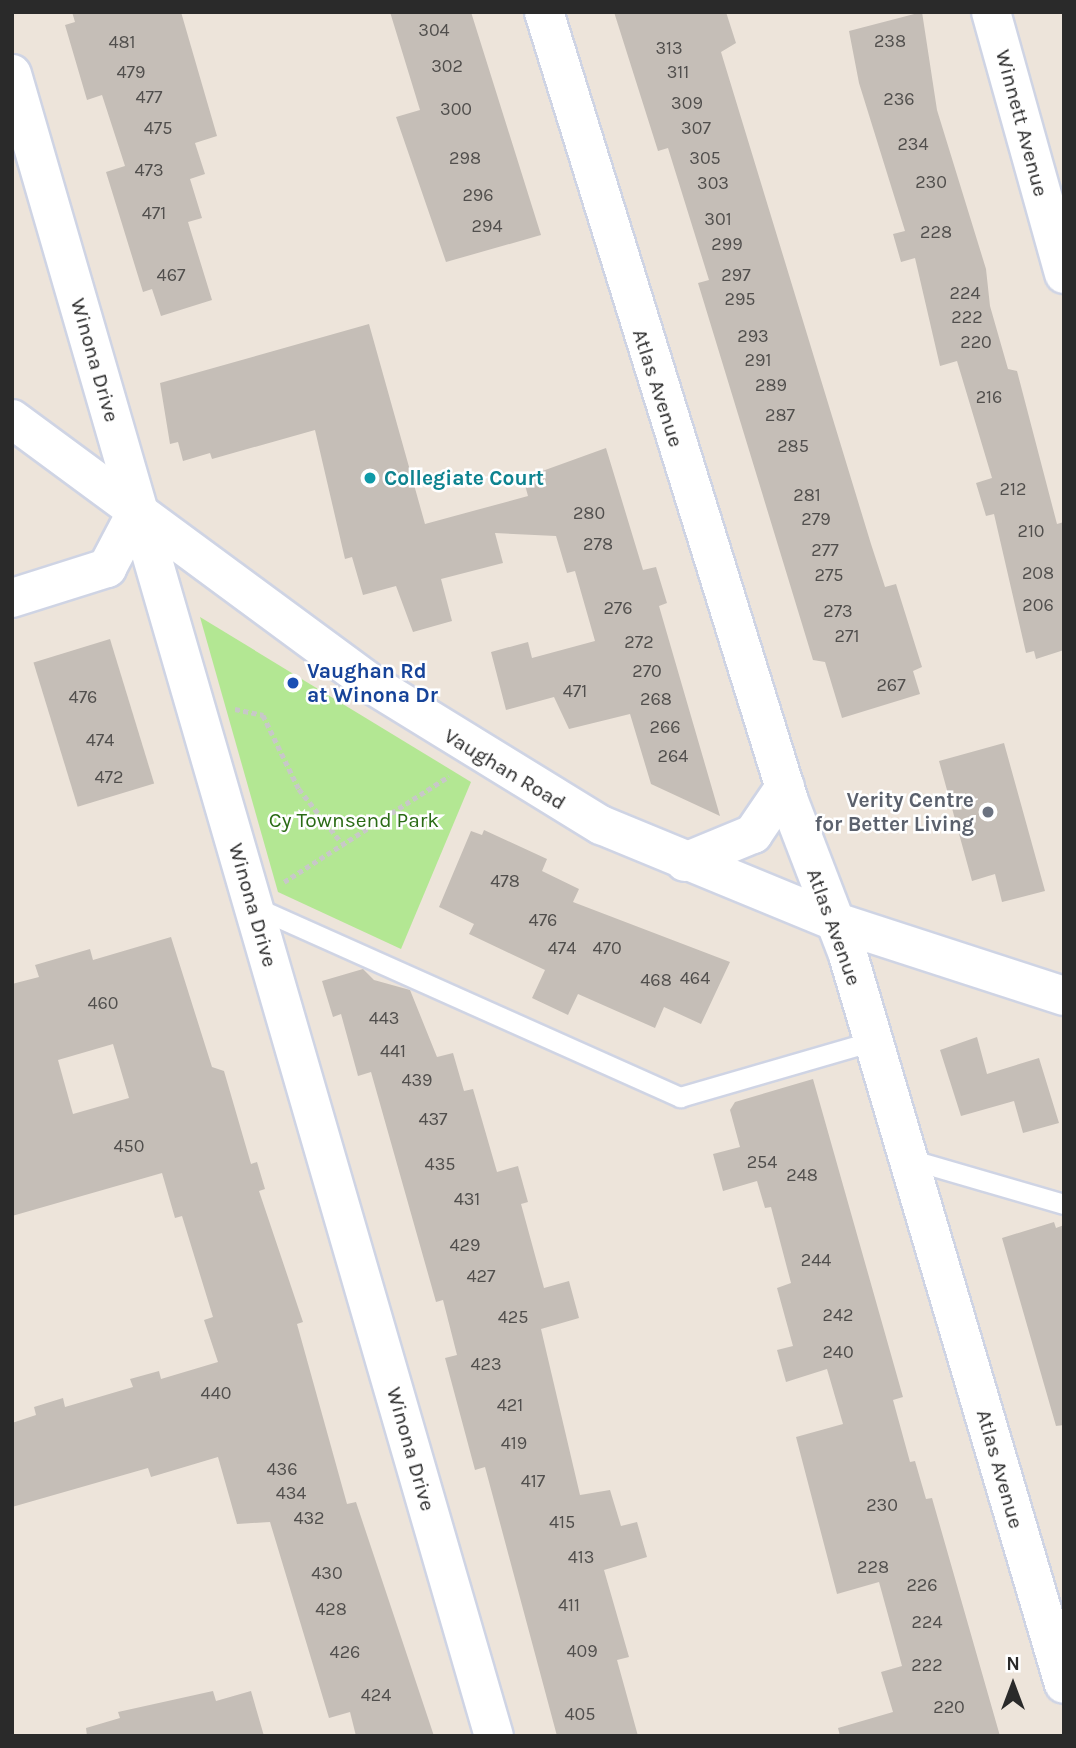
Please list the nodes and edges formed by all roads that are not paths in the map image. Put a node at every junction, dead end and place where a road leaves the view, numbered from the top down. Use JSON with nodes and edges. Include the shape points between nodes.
{"nodes":[{"id":1,"x":544,"y":12,"type":"edge"},
{"id":2,"x":991,"y":12,"type":"edge"},
{"id":3,"x":12,"y":74,"type":"edge"},
{"id":4,"x":1064,"y":274,"type":"edge"},
{"id":5,"x":12,"y":419,"type":"edge"},
{"id":6,"x":137,"y":511,"type":"junction"},
{"id":7,"x":12,"y":598,"type":"edge"},
{"id":8,"x":785,"y":787,"type":"junction"},
{"id":9,"x":685,"y":862,"type":"junction"},
{"id":10,"x":265,"y":895,"type":"junction"},
{"id":11,"x":836,"y":922,"type":"junction"},
{"id":12,"x":1064,"y":996,"type":"edge"},
{"id":13,"x":873,"y":1041,"type":"junction"},
{"id":14,"x":909,"y":1159,"type":"junction"},
{"id":15,"x":1064,"y":1205,"type":"edge"},
{"id":16,"x":1064,"y":1684,"type":"edge"},
{"id":17,"x":494,"y":1736,"type":"edge"}],
"edges":[{"from":1,"to":8,"type":"street","name":"Atlas Avenue"},
{"from":2,"to":4,"type":"street","name":"Winnett Avenue"},
{"from":3,"to":6,"type":"street","name":"Winona Drive"},
{"from":5,"to":6,"type":"street","name":"Vaughan Road"},
{"from":6,"to":7,"type":"street","via":[[107,568]]},
{"from":6,"to":9,"type":"street","name":"Vaughan Road","via":[[465,747],[601,825]]},
{"from":6,"to":10,"type":"street","name":"Winona Drive"},
{"from":8,"to":9,"type":"street","via":[[752,834]]},
{"from":8,"to":11,"type":"street","name":"Atlas Avenue"},
{"from":9,"to":11,"type":"street","name":"Vaughan Road"},
{"from":10,"to":13,"type":"lane","via":[[680,1097]]},
{"from":10,"to":17,"type":"street","name":"Winona Drive"},
{"from":11,"to":12,"type":"street","name":"Vaughan Road"},
{"from":11,"to":13,"type":"street","name":"Atlas Avenue"},
{"from":13,"to":14,"type":"street","name":"Atlas Avenue"},
{"from":14,"to":15,"type":"lane"},
{"from":14,"to":16,"type":"street","name":"Atlas Avenue"}]}
